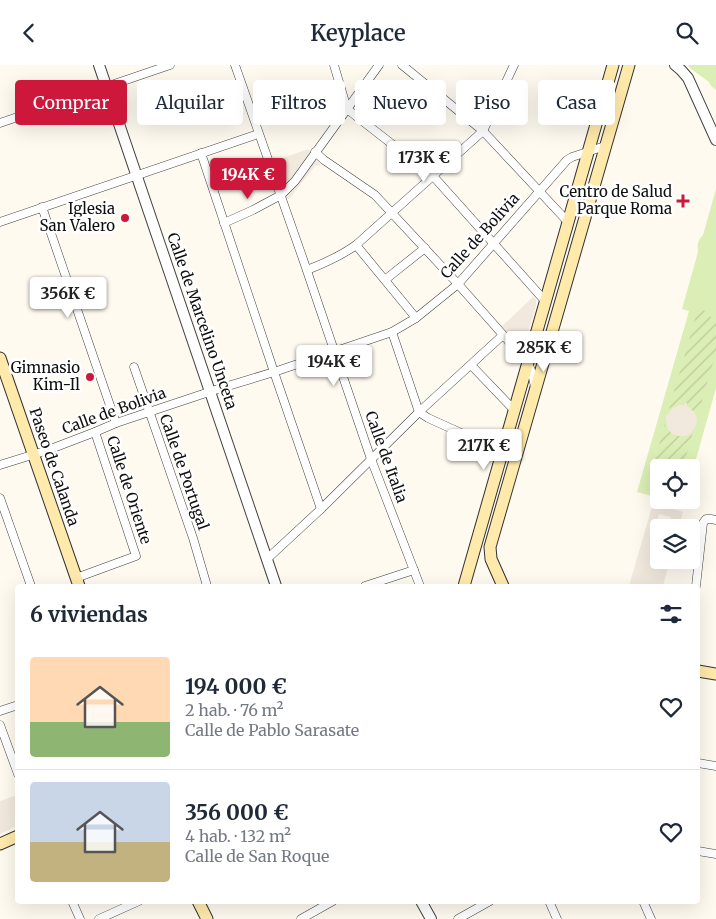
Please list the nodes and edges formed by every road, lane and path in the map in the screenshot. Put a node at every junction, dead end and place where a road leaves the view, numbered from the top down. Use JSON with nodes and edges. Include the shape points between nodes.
{"nodes":[{"id":1,"x":99,"y":65,"type":"edge"},
{"id":2,"x":170,"y":65,"type":"edge"},
{"id":3,"x":235,"y":65,"type":"edge"},
{"id":4,"x":334,"y":65,"type":"edge"},
{"id":5,"x":379,"y":65,"type":"edge"},
{"id":6,"x":402,"y":65,"type":"edge"},
{"id":7,"x":514,"y":65,"type":"edge"},
{"id":8,"x":628,"y":65,"type":"edge"},
{"id":9,"x":675,"y":65,"type":"edge"},
{"id":10,"x":614,"y":67,"type":"edge"},
{"id":11,"x":104,"y":80,"type":"edge"},
{"id":12,"x":126,"y":80,"type":"edge"},
{"id":13,"x":347,"y":109,"type":"junction"},
{"id":14,"x":15,"y":118,"type":"edge"},
{"id":15,"x":0,"y":123,"type":"edge"},
{"id":16,"x":119,"y":125,"type":"edge"},
{"id":17,"x":484,"y":131,"type":"junction"},
{"id":18,"x":258,"y":134,"type":"junction"},
{"id":19,"x":716,"y":140,"type":"edge"},
{"id":20,"x":605,"y":146,"type":"junction"},
{"id":21,"x":588,"y":151,"type":"junction"},
{"id":22,"x":315,"y":152,"type":"junction"},
{"id":23,"x":201,"y":153,"type":"junction"},
{"id":24,"x":136,"y":175,"type":"junction"},
{"id":25,"x":433,"y":176,"type":"junction"},
{"id":26,"x":540,"y":190,"type":"junction"},
{"id":27,"x":281,"y":195,"type":"junction"},
{"id":28,"x":42,"y":207,"type":"junction"},
{"id":29,"x":392,"y":214,"type":"junction"},
{"id":30,"x":0,"y":222,"type":"edge"},
{"id":31,"x":568,"y":222,"type":"junction"},
{"id":32,"x":224,"y":223,"type":"junction"},
{"id":33,"x":493,"y":244,"type":"junction"},
{"id":34,"x":356,"y":245,"type":"junction"},
{"id":35,"x":425,"y":248,"type":"junction"},
{"id":36,"x":307,"y":270,"type":"junction"},
{"id":37,"x":386,"y":279,"type":"junction"},
{"id":38,"x":458,"y":284,"type":"junction"},
{"id":39,"x":546,"y":302,"type":"junction"},
{"id":40,"x":416,"y":318,"type":"junction"},
{"id":41,"x":392,"y":332,"type":"junction"},
{"id":42,"x":503,"y":335,"type":"junction"},
{"id":43,"x":334,"y":352,"type":"junction"},
{"id":44,"x":0,"y":358,"type":"edge"},
{"id":45,"x":528,"y":363,"type":"junction"},
{"id":46,"x":472,"y":365,"type":"junction"},
{"id":47,"x":134,"y":367,"type":"dead end"},
{"id":48,"x":274,"y":372,"type":"junction"},
{"id":49,"x":535,"y":389,"type":"junction"},
{"id":50,"x":210,"y":392,"type":"junction"},
{"id":51,"x":515,"y":411,"type":"junction"},
{"id":52,"x":150,"y":412,"type":"junction"},
{"id":53,"x":419,"y":412,"type":"junction"},
{"id":54,"x":116,"y":423,"type":"junction"},
{"id":55,"x":95,"y":432,"type":"junction"},
{"id":56,"x":503,"y":452,"type":"junction"},
{"id":57,"x":33,"y":454,"type":"junction"},
{"id":58,"x":371,"y":459,"type":"junction"},
{"id":59,"x":0,"y":465,"type":"edge"},
{"id":60,"x":0,"y":498,"type":"edge"},
{"id":61,"x":321,"y":509,"type":"junction"},
{"id":62,"x":716,"y":520,"type":"edge"},
{"id":63,"x":267,"y":559,"type":"junction"},
{"id":64,"x":414,"y":570,"type":"junction"},
{"id":65,"x":78,"y":582,"type":"edge"},
{"id":66,"x":30,"y":584,"type":"edge"},
{"id":67,"x":206,"y":584,"type":"edge"},
{"id":68,"x":275,"y":584,"type":"edge"},
{"id":69,"x":372,"y":584,"type":"edge"},
{"id":70,"x":419,"y":584,"type":"edge"},
{"id":71,"x":465,"y":584,"type":"edge"},
{"id":72,"x":502,"y":584,"type":"edge"},
{"id":73,"x":696,"y":584,"type":"edge"},
{"id":74,"x":700,"y":671,"type":"edge"},
{"id":75,"x":716,"y":675,"type":"edge"},
{"id":76,"x":15,"y":706,"type":"edge"},
{"id":77,"x":0,"y":711,"type":"edge"},
{"id":78,"x":0,"y":725,"type":"edge"},
{"id":79,"x":700,"y":763,"type":"edge"},
{"id":80,"x":15,"y":766,"type":"edge"},
{"id":81,"x":716,"y":766,"type":"edge"},
{"id":82,"x":15,"y":837,"type":"edge"},
{"id":83,"x":0,"y":844,"type":"edge"},
{"id":84,"x":700,"y":851,"type":"edge"},
{"id":85,"x":716,"y":854,"type":"edge"},
{"id":86,"x":73,"y":904,"type":"edge"},
{"id":87,"x":132,"y":904,"type":"edge"},
{"id":88,"x":200,"y":904,"type":"edge"},
{"id":89,"x":328,"y":904,"type":"edge"},
{"id":90,"x":423,"y":904,"type":"edge"},
{"id":91,"x":485,"y":904,"type":"edge"},
{"id":92,"x":550,"y":904,"type":"edge"},
{"id":93,"x":644,"y":904,"type":"edge"},
{"id":94,"x":80,"y":919,"type":"edge"},
{"id":95,"x":100,"y":919,"type":"edge"},
{"id":96,"x":207,"y":919,"type":"edge"},
{"id":97,"x":301,"y":919,"type":"edge"},
{"id":98,"x":431,"y":919,"type":"edge"},
{"id":99,"x":458,"y":919,"type":"edge"},
{"id":100,"x":557,"y":919,"type":"edge"},
{"id":101,"x":650,"y":919,"type":"edge"}],
"edges":[{"from":1,"to":11,"type":"street","name":"Calle de Marcelino Unceta"},
{"from":2,"to":12,"type":"street"},
{"from":3,"to":18,"type":"street","name":"Calle de Italia"},
{"from":4,"to":13,"type":"street"},
{"from":5,"to":13,"type":"street"},
{"from":6,"to":17,"type":"street"},
{"from":7,"to":17,"type":"street"},
{"from":8,"to":20,"type":"main road"},
{"from":9,"to":19,"type":"street","via":[[688,78]]},
{"from":10,"to":21,"type":"main road"},
{"from":13,"to":22,"type":"street"},
{"from":13,"to":25,"type":"street"},
{"from":14,"to":15,"type":"street"},
{"from":16,"to":24,"type":"street","name":"Calle de Marcelino Unceta"},
{"from":17,"to":25,"type":"street"},
{"from":17,"to":26,"type":"street"},
{"from":18,"to":23,"type":"street"},
{"from":18,"to":27,"type":"street","name":"Calle de Italia"},
{"from":20,"to":21,"type":"street","name":"Calle de Bolivia"},
{"from":20,"to":49,"type":"main road"},
{"from":21,"to":26,"type":"street","name":"Calle de Bolivia","via":[[567,160]]},
{"from":21,"to":31,"type":"main road"},
{"from":22,"to":27,"type":"street"},
{"from":22,"to":29,"type":"street","via":[[375,195]]},
{"from":23,"to":24,"type":"street"},
{"from":23,"to":32,"type":"street"},
{"from":24,"to":28,"type":"street"},
{"from":24,"to":50,"type":"street","name":"Calle de Marcelino Unceta"},
{"from":25,"to":29,"type":"street"},
{"from":25,"to":33,"type":"street"},
{"from":26,"to":31,"type":"street"},
{"from":26,"to":33,"type":"street","name":"Calle de Bolivia"},
{"from":27,"to":32,"type":"street"},
{"from":27,"to":36,"type":"street","name":"Calle de Italia"},
{"from":28,"to":30,"type":"street"},
{"from":28,"to":54,"type":"street"},
{"from":29,"to":34,"type":"street"},
{"from":29,"to":35,"type":"street"},
{"from":31,"to":39,"type":"main road"},
{"from":32,"to":48,"type":"street"},
{"from":33,"to":38,"type":"street","name":"Calle de Bolivia"},
{"from":33,"to":39,"type":"street"},
{"from":34,"to":36,"type":"street"},
{"from":34,"to":37,"type":"street"},
{"from":35,"to":37,"type":"street"},
{"from":35,"to":38,"type":"street"},
{"from":36,"to":43,"type":"street","name":"Calle de Italia"},
{"from":37,"to":40,"type":"street"},
{"from":38,"to":40,"type":"street","name":"Calle de Bolivia"},
{"from":38,"to":42,"type":"street"},
{"from":39,"to":45,"type":"main road"},
{"from":40,"to":41,"type":"street","name":"Calle de Bolivia"},
{"from":41,"to":43,"type":"street","name":"Calle de Bolivia"},
{"from":41,"to":53,"type":"street"},
{"from":42,"to":45,"type":"street"},
{"from":42,"to":46,"type":"street"},
{"from":43,"to":48,"type":"street","name":"Calle de Bolivia"},
{"from":43,"to":58,"type":"street","name":"Calle de Italia"},
{"from":44,"to":57,"type":"main road","name":"Paseo de Calanda"},
{"from":45,"to":49,"type":"street"},
{"from":45,"to":51,"type":"main road"},
{"from":46,"to":51,"type":"street"},
{"from":46,"to":53,"type":"street"},
{"from":47,"to":52,"type":"street","name":"Calle de Portugal"},
{"from":48,"to":50,"type":"street","name":"Calle de Bolivia"},
{"from":48,"to":61,"type":"street"},
{"from":49,"to":72,"type":"main road","via":[[490,547],[491,559]]},
{"from":50,"to":52,"type":"street","name":"Calle de Bolivia"},
{"from":50,"to":63,"type":"street","name":"Calle de Marcelino Unceta"},
{"from":51,"to":56,"type":"main road"},
{"from":52,"to":54,"type":"street","name":"Calle de Bolivia"},
{"from":52,"to":67,"type":"street","name":"Calle de Portugal"},
{"from":53,"to":56,"type":"street"},
{"from":53,"to":58,"type":"street"},
{"from":54,"to":55,"type":"street","name":"Calle de Bolivia"},
{"from":55,"to":57,"type":"street","name":"Calle de Bolivia"},
{"from":55,"to":65,"type":"street","name":"Calle de Oriente","via":[[136,556]]},
{"from":56,"to":71,"type":"main road"},
{"from":57,"to":59,"type":"street","name":"Calle de Bolivia"},
{"from":57,"to":65,"type":"main road","name":"Paseo de Calanda"},
{"from":58,"to":61,"type":"street"},
{"from":58,"to":64,"type":"street","name":"Calle de Italia"},
{"from":60,"to":66,"type":"street"},
{"from":61,"to":63,"type":"street"},
{"from":62,"to":73,"type":"street","via":[[706,519],[703,523]]},
{"from":63,"to":68,"type":"street","name":"Calle de Marcelino Unceta"},
{"from":64,"to":69,"type":"street"},
{"from":64,"to":70,"type":"street","name":"Calle de Italia"},
{"from":74,"to":75,"type":"main road"},
{"from":76,"to":77,"type":"street"},
{"from":78,"to":80,"type":"street"},
{"from":79,"to":81,"type":"street"},
{"from":82,"to":83,"type":"main road"},
{"from":84,"to":85,"type":"street"},
{"from":86,"to":94,"type":"street"},
{"from":87,"to":95,"type":"street"},
{"from":88,"to":96,"type":"main road"},
{"from":89,"to":97,"type":"street"},
{"from":90,"to":98,"type":"street"},
{"from":91,"to":99,"type":"street"},
{"from":92,"to":100,"type":"street"},
{"from":93,"to":101,"type":"street"}]}
